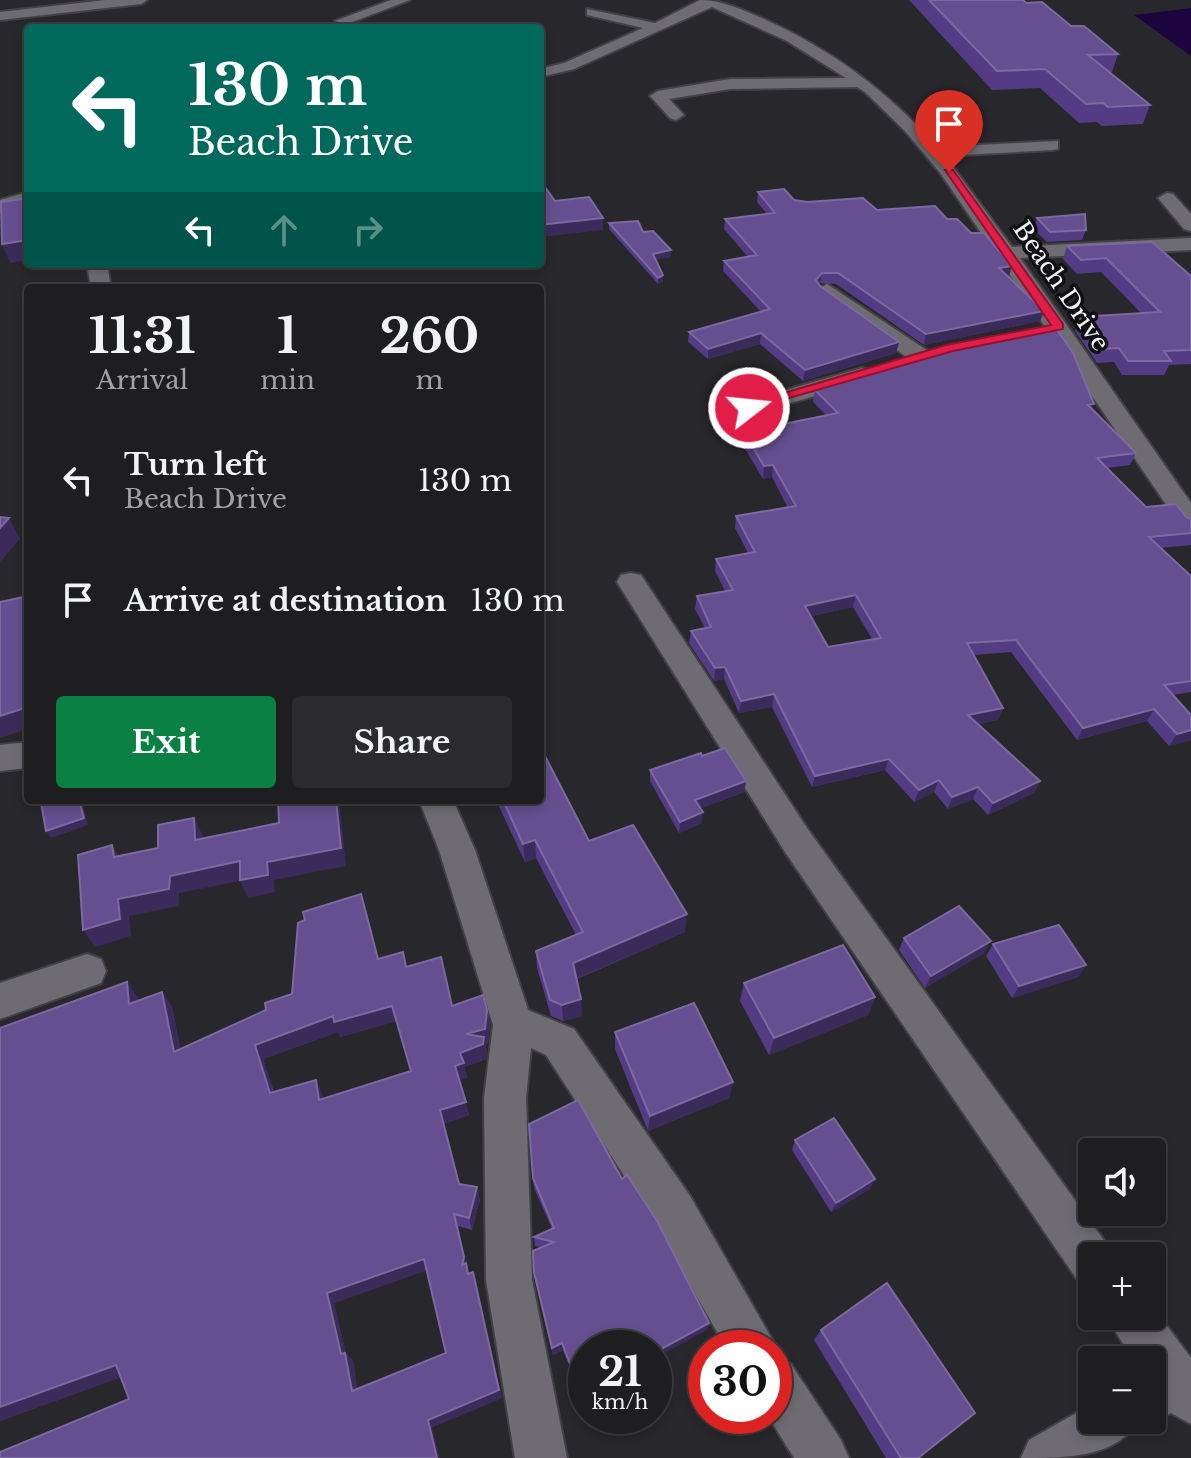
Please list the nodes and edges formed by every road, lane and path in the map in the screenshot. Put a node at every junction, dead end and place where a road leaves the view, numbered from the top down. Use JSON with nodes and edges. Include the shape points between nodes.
{"nodes":[{"id":1,"x":141,"y":0,"type":"edge"},
{"id":2,"x":404,"y":0,"type":"edge"},
{"id":3,"x":709,"y":1,"type":"edge"},
{"id":4,"x":592,"y":12,"type":"dead end"},
{"id":5,"x":0,"y":16,"type":"edge"},
{"id":6,"x":342,"y":21,"type":"dead end"},
{"id":7,"x":655,"y":27,"type":"junction"},
{"id":8,"x":544,"y":72,"type":"edge"},
{"id":9,"x":860,"y":82,"type":"junction"},
{"id":10,"x":676,"y":115,"type":"dead end"},
{"id":11,"x":1052,"y":145,"type":"dead end"},
{"id":12,"x":932,"y":152,"type":"junction"},
{"id":13,"x":24,"y":198,"type":"edge"},
{"id":14,"x":1167,"y":198,"type":"dead end"},
{"id":15,"x":0,"y":206,"type":"edge"},
{"id":16,"x":1191,"y":240,"type":"edge"},
{"id":17,"x":1007,"y":253,"type":"junction"},
{"id":18,"x":827,"y":290,"type":"edge"},
{"id":19,"x":1059,"y":327,"type":"junction"},
{"id":20,"x":1028,"y":333,"type":"edge"},
{"id":21,"x":749,"y":408,"type":"dead end"},
{"id":22,"x":1191,"y":522,"type":"edge"},
{"id":23,"x":631,"y":582,"type":"dead end"},
{"id":24,"x":24,"y":755,"type":"edge"},
{"id":25,"x":0,"y":758,"type":"edge"},
{"id":26,"x":438,"y":804,"type":"edge"},
{"id":27,"x":87,"y":971,"type":"dead end"},
{"id":28,"x":0,"y":1001,"type":"edge"},
{"id":29,"x":513,"y":1025,"type":"junction"},
{"id":30,"x":1078,"y":1242,"type":"edge"},
{"id":31,"x":743,"y":1330,"type":"edge"},
{"id":32,"x":1138,"y":1330,"type":"edge"},
{"id":33,"x":1173,"y":1393,"type":"edge"},
{"id":34,"x":792,"y":1409,"type":"edge"},
{"id":35,"x":1089,"y":1434,"type":"edge"},
{"id":36,"x":541,"y":1458,"type":"edge"},
{"id":37,"x":823,"y":1458,"type":"edge"},
{"id":38,"x":1047,"y":1458,"type":"edge"}],
"edges":[{"from":1,"to":5,"type":"street"},
{"from":2,"to":6,"type":"street"},
{"from":3,"to":7,"type":"street"},
{"from":3,"to":9,"type":"street","name":"Beach Drive","via":[[802,46]]},
{"from":4,"to":7,"type":"street","via":[[606,20]]},
{"from":7,"to":8,"type":"street"},
{"from":9,"to":10,"type":"street","via":[[730,84],[658,96]]},
{"from":9,"to":12,"type":"street","name":"Beach Drive"},
{"from":11,"to":12,"type":"street"},
{"from":12,"to":17,"type":"street","name":"Beach Drive"},
{"from":13,"to":15,"type":"street"},
{"from":14,"to":16,"type":"street"},
{"from":16,"to":17,"type":"street"},
{"from":17,"to":19,"type":"street","name":"Beach Drive"},
{"from":18,"to":21,"type":"street","via":[[932,352]]},
{"from":19,"to":20,"type":"street"},
{"from":19,"to":22,"type":"street","name":"Beach Drive"},
{"from":23,"to":30,"type":"street","via":[[705,705],[846,914]]},
{"from":24,"to":25,"type":"street"},
{"from":26,"to":29,"type":"street"},
{"from":27,"to":28,"type":"street"},
{"from":29,"to":31,"type":"street","via":[[560,1042],[674,1212]]},
{"from":29,"to":36,"type":"street","via":[[505,1098],[509,1280]]},
{"from":32,"to":33,"type":"street"},
{"from":34,"to":37,"type":"street"},
{"from":35,"to":38,"type":"street"}]}
